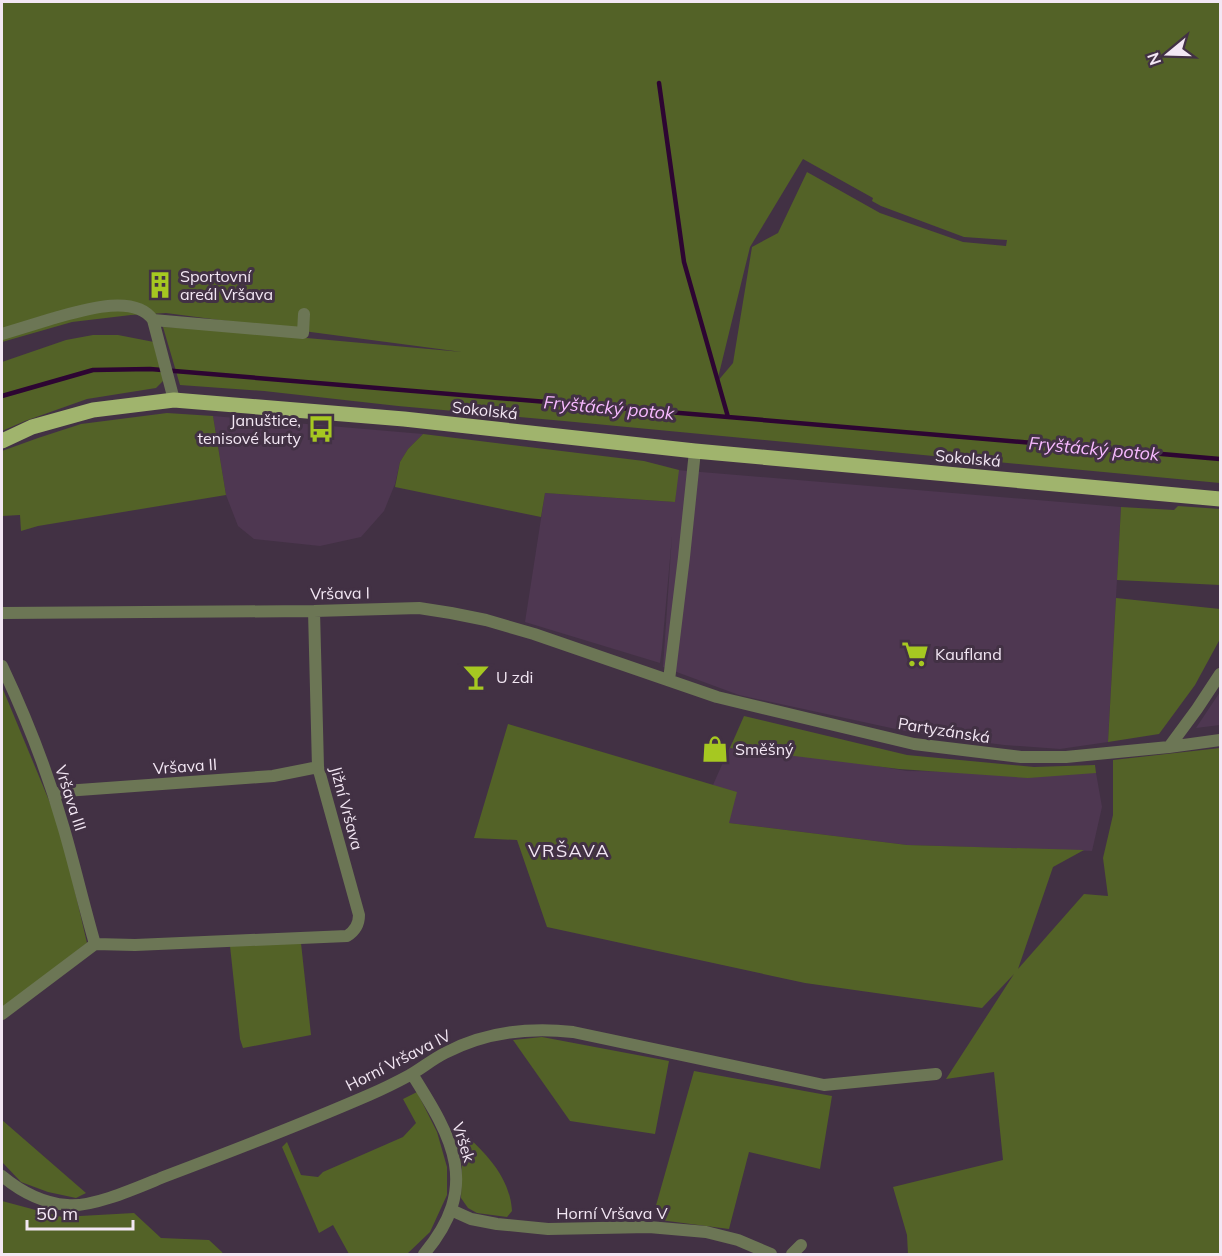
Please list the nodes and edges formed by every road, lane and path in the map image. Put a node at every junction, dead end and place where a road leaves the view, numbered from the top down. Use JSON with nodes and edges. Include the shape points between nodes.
{"nodes":[{"id":1,"x":304,"y":314,"type":"dead end"},
{"id":2,"x":153,"y":320,"type":"junction"},
{"id":3,"x":2,"y":332,"type":"edge"},
{"id":4,"x":174,"y":400,"type":"junction"},
{"id":5,"x":2,"y":441,"type":"edge"},
{"id":6,"x":694,"y":451,"type":"junction"},
{"id":7,"x":1221,"y":499,"type":"edge"},
{"id":8,"x":314,"y":611,"type":"junction"},
{"id":9,"x":2,"y":613,"type":"edge"},
{"id":10,"x":2,"y":666,"type":"edge"},
{"id":11,"x":1221,"y":674,"type":"edge"},
{"id":12,"x":669,"y":680,"type":"junction"},
{"id":13,"x":1221,"y":740,"type":"edge"},
{"id":14,"x":1168,"y":747,"type":"junction"},
{"id":15,"x":318,"y":767,"type":"junction"},
{"id":16,"x":54,"y":795,"type":"junction"},
{"id":17,"x":95,"y":944,"type":"junction"},
{"id":18,"x":2,"y":1014,"type":"edge"},
{"id":19,"x":412,"y":1074,"type":"junction"},
{"id":20,"x":936,"y":1074,"type":"dead end"},
{"id":21,"x":2,"y":1176,"type":"edge"},
{"id":22,"x":451,"y":1210,"type":"junction"},
{"id":23,"x":424,"y":1254,"type":"edge"},
{"id":24,"x":771,"y":1254,"type":"edge"}],
"edges":[{"from":1,"to":2,"type":"street","via":[[303,333]]},
{"from":2,"to":3,"type":"street","via":[[135,308],[108,305]]},
{"from":2,"to":4,"type":"street"},
{"from":4,"to":5,"type":"main road","name":"Sokolská","via":[[93,410],[32,427]]},
{"from":4,"to":6,"type":"main road","name":"Sokolská","via":[[404,419]]},
{"from":6,"to":7,"type":"main road","name":"Sokolská"},
{"from":6,"to":12,"type":"street"},
{"from":8,"to":9,"type":"street","name":"Vršava I"},
{"from":8,"to":12,"type":"street","name":"Vršava I","via":[[419,608],[451,612],[534,634]]},
{"from":8,"to":15,"type":"street","name":"Jižní Vršava"},
{"from":10,"to":16,"type":"street","name":"Vršava III"},
{"from":11,"to":14,"type":"street"},
{"from":12,"to":14,"type":"street","name":"Partyzánská","via":[[762,709],[937,748],[1021,757],[1066,757]]},
{"from":13,"to":14,"type":"street","name":"Partyzánská"},
{"from":15,"to":16,"type":"street","name":"Vršava II","via":[[273,776],[65,791]]},
{"from":15,"to":17,"type":"street","name":"Jižní Vršava","via":[[359,915],[352,933]]},
{"from":16,"to":17,"type":"street","name":"Vršava III"},
{"from":17,"to":18,"type":"street"},
{"from":19,"to":20,"type":"street","name":"Horní Vršava IV","via":[[472,1041],[513,1031],[549,1029],[824,1085]]},
{"from":19,"to":21,"type":"street","name":"Horní Vršava IV","via":[[255,1142],[99,1200],[78,1205],[49,1202],[27,1194]]},
{"from":19,"to":22,"type":"street","name":"Vršek","via":[[441,1122],[455,1159],[456,1194]]},
{"from":22,"to":23,"type":"street","name":"Vršek"},
{"from":22,"to":24,"type":"street","name":"Horní Vršava V","via":[[471,1219],[548,1229],[649,1227],[706,1232]]}]}
